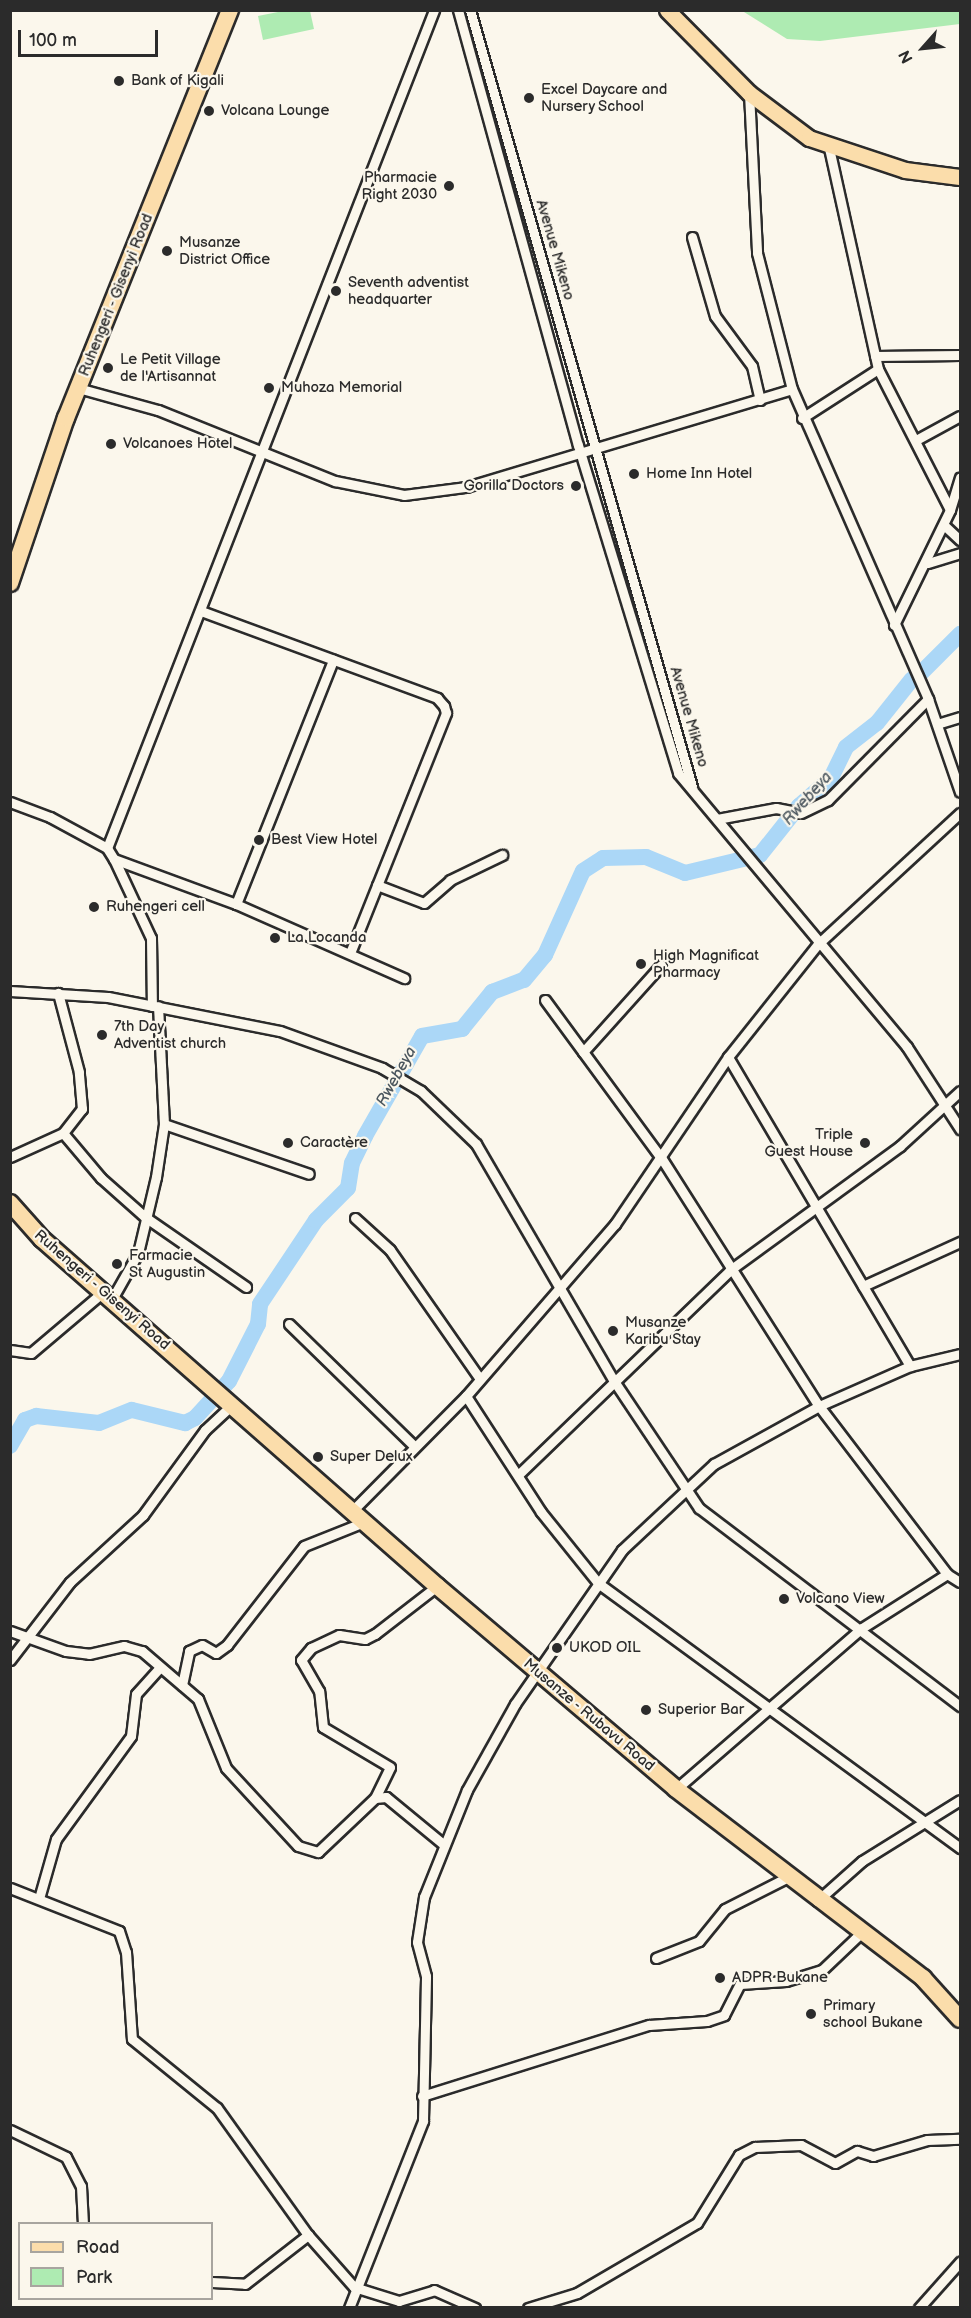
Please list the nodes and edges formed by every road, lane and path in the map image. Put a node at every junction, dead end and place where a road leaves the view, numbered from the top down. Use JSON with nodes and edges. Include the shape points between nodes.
{"nodes":[{"id":1,"x":230,"y":10,"type":"edge"},
{"id":2,"x":434,"y":10,"type":"edge"},
{"id":3,"x":458,"y":10,"type":"edge"},
{"id":4,"x":470,"y":10,"type":"edge"},
{"id":5,"x":667,"y":10,"type":"edge"},
{"id":6,"x":749,"y":93,"type":"junction"},
{"id":7,"x":829,"y":148,"type":"junction"},
{"id":8,"x":960,"y":177,"type":"edge"},
{"id":9,"x":692,"y":237,"type":"dead end"},
{"id":10,"x":960,"y":355,"type":"edge"},
{"id":11,"x":875,"y":356,"type":"junction"},
{"id":12,"x":878,"y":369,"type":"junction"},
{"id":13,"x":78,"y":388,"type":"junction"},
{"id":14,"x":792,"y":389,"type":"junction"},
{"id":15,"x":760,"y":400,"type":"junction"},
{"id":16,"x":960,"y":416,"type":"edge"},
{"id":17,"x":802,"y":418,"type":"junction"},
{"id":18,"x":916,"y":440,"type":"junction"},
{"id":19,"x":592,"y":446,"type":"junction"},
{"id":20,"x":263,"y":451,"type":"junction"},
{"id":21,"x":581,"y":451,"type":"junction"},
{"id":22,"x":960,"y":477,"type":"edge"},
{"id":23,"x":950,"y":510,"type":"junction"},
{"id":24,"x":946,"y":527,"type":"junction"},
{"id":25,"x":960,"y":540,"type":"edge"},
{"id":26,"x":960,"y":553,"type":"edge"},
{"id":27,"x":928,"y":563,"type":"junction"},
{"id":28,"x":10,"y":583,"type":"edge"},
{"id":29,"x":201,"y":611,"type":"junction"},
{"id":30,"x":894,"y":625,"type":"junction"},
{"id":31,"x":333,"y":660,"type":"junction"},
{"id":32,"x":928,"y":699,"type":"junction"},
{"id":33,"x":960,"y":717,"type":"edge"},
{"id":34,"x":937,"y":724,"type":"junction"},
{"id":35,"x":692,"y":788,"type":"junction"},
{"id":36,"x":960,"y":792,"type":"edge"},
{"id":37,"x":10,"y":802,"type":"edge"},
{"id":38,"x":960,"y":813,"type":"edge"},
{"id":39,"x":717,"y":819,"type":"junction"},
{"id":40,"x":107,"y":848,"type":"junction"},
{"id":41,"x":502,"y":855,"type":"dead end"},
{"id":42,"x":114,"y":859,"type":"junction"},
{"id":43,"x":377,"y":885,"type":"junction"},
{"id":44,"x":236,"y":904,"type":"junction"},
{"id":45,"x":818,"y":944,"type":"junction"},
{"id":46,"x":350,"y":953,"type":"junction"},
{"id":47,"x":661,"y":965,"type":"dead end"},
{"id":48,"x":404,"y":978,"type":"dead end"},
{"id":49,"x":10,"y":991,"type":"edge"},
{"id":50,"x":58,"y":993,"type":"junction"},
{"id":51,"x":545,"y":1000,"type":"dead end"},
{"id":52,"x":155,"y":1006,"type":"junction"},
{"id":53,"x":583,"y":1052,"type":"junction"},
{"id":54,"x":728,"y":1057,"type":"junction"},
{"id":55,"x":960,"y":1091,"type":"edge"},
{"id":56,"x":948,"y":1103,"type":"junction"},
{"id":57,"x":164,"y":1124,"type":"junction"},
{"id":58,"x":960,"y":1129,"type":"edge"},
{"id":59,"x":63,"y":1133,"type":"junction"},
{"id":60,"x":10,"y":1157,"type":"edge"},
{"id":61,"x":662,"y":1159,"type":"junction"},
{"id":62,"x":309,"y":1174,"type":"dead end"},
{"id":63,"x":10,"y":1203,"type":"edge"},
{"id":64,"x":816,"y":1205,"type":"junction"},
{"id":65,"x":145,"y":1217,"type":"junction"},
{"id":66,"x":355,"y":1218,"type":"dead end"},
{"id":67,"x":960,"y":1242,"type":"edge"},
{"id":68,"x":730,"y":1270,"type":"junction"},
{"id":69,"x":863,"y":1286,"type":"junction"},
{"id":70,"x":246,"y":1287,"type":"dead end"},
{"id":71,"x":560,"y":1288,"type":"junction"},
{"id":72,"x":107,"y":1296,"type":"junction"},
{"id":73,"x":289,"y":1324,"type":"dead end"},
{"id":74,"x":10,"y":1350,"type":"edge"},
{"id":75,"x":960,"y":1354,"type":"edge"},
{"id":76,"x":910,"y":1366,"type":"junction"},
{"id":77,"x":480,"y":1379,"type":"junction"},
{"id":78,"x":614,"y":1381,"type":"junction"},
{"id":79,"x":466,"y":1396,"type":"junction"},
{"id":80,"x":229,"y":1402,"type":"junction"},
{"id":81,"x":819,"y":1406,"type":"junction"},
{"id":82,"x":413,"y":1445,"type":"junction"},
{"id":83,"x":520,"y":1473,"type":"junction"},
{"id":84,"x":683,"y":1490,"type":"junction"},
{"id":85,"x":358,"y":1516,"type":"junction"},
{"id":86,"x":947,"y":1574,"type":"junction"},
{"id":87,"x":960,"y":1582,"type":"edge"},
{"id":88,"x":598,"y":1584,"type":"junction"},
{"id":89,"x":437,"y":1586,"type":"junction"},
{"id":90,"x":862,"y":1628,"type":"junction"},
{"id":91,"x":10,"y":1631,"type":"edge"},
{"id":92,"x":27,"y":1636,"type":"junction"},
{"id":93,"x":10,"y":1660,"type":"edge"},
{"id":94,"x":160,"y":1667,"type":"junction"},
{"id":95,"x":539,"y":1673,"type":"junction"},
{"id":96,"x":182,"y":1685,"type":"junction"},
{"id":97,"x":960,"y":1706,"type":"edge"},
{"id":98,"x":769,"y":1711,"type":"junction"},
{"id":99,"x":676,"y":1789,"type":"junction"},
{"id":100,"x":375,"y":1798,"type":"junction"},
{"id":101,"x":960,"y":1800,"type":"edge"},
{"id":102,"x":930,"y":1824,"type":"junction"},
{"id":103,"x":443,"y":1844,"type":"junction"},
{"id":104,"x":960,"y":1848,"type":"edge"},
{"id":105,"x":788,"y":1877,"type":"junction"},
{"id":106,"x":10,"y":1888,"type":"edge"},
{"id":107,"x":40,"y":1895,"type":"junction"},
{"id":108,"x":818,"y":1901,"type":"junction"},
{"id":109,"x":861,"y":1933,"type":"junction"},
{"id":110,"x":656,"y":1958,"type":"dead end"},
{"id":111,"x":960,"y":2019,"type":"edge"},
{"id":112,"x":422,"y":2096,"type":"junction"},
{"id":113,"x":10,"y":2130,"type":"edge"},
{"id":114,"x":960,"y":2139,"type":"edge"},
{"id":115,"x":83,"y":2222,"type":"edge"},
{"id":116,"x":308,"y":2235,"type":"junction"},
{"id":117,"x":960,"y":2262,"type":"edge"},
{"id":118,"x":213,"y":2282,"type":"edge"},
{"id":119,"x":354,"y":2287,"type":"junction"},
{"id":120,"x":470,"y":2306,"type":"edge"},
{"id":121,"x":349,"y":2307,"type":"edge"},
{"id":122,"x":528,"y":2307,"type":"edge"},
{"id":123,"x":920,"y":2307,"type":"edge"}],
"edges":[{"from":1,"to":13,"type":"highway","name":"Ruhengeri - Gisenyi Road"},
{"from":2,"to":20,"type":"street"},
{"from":3,"to":21,"type":"street","name":"Avenue Mikeno"},
{"from":4,"to":19,"type":"street","name":"Avenue Mikeno"},
{"from":5,"to":6,"type":"main road"},
{"from":6,"to":7,"type":"main road","via":[[790,127]]},
{"from":6,"to":14,"type":"street","via":[[757,253]]},
{"from":7,"to":8,"type":"main road","via":[[905,170]]},
{"from":7,"to":11,"type":"street"},
{"from":9,"to":15,"type":"street","via":[[715,316],[752,366]]},
{"from":10,"to":11,"type":"street"},
{"from":11,"to":12,"type":"street"},
{"from":12,"to":17,"type":"street"},
{"from":12,"to":18,"type":"street"},
{"from":13,"to":20,"type":"street","via":[[112,394]]},
{"from":13,"to":28,"type":"highway","name":"Ruhengeri - Gisenyi Road"},
{"from":14,"to":15,"type":"street"},
{"from":14,"to":17,"type":"street"},
{"from":15,"to":19,"type":"street"},
{"from":16,"to":18,"type":"street"},
{"from":17,"to":30,"type":"street"},
{"from":18,"to":23,"type":"street"},
{"from":19,"to":21,"type":"street"},
{"from":19,"to":35,"type":"street","name":"Avenue Mikeno"},
{"from":20,"to":21,"type":"street","via":[[335,481],[404,495],[466,487]]},
{"from":20,"to":29,"type":"street"},
{"from":21,"to":35,"type":"street","name":"Avenue Mikeno","via":[[675,765]]},
{"from":22,"to":23,"type":"street"},
{"from":23,"to":24,"type":"street"},
{"from":24,"to":25,"type":"street"},
{"from":24,"to":27,"type":"street"},
{"from":26,"to":27,"type":"street"},
{"from":27,"to":30,"type":"street"},
{"from":29,"to":31,"type":"street"},
{"from":29,"to":40,"type":"street"},
{"from":30,"to":32,"type":"street"},
{"from":31,"to":43,"type":"street","via":[[437,698],[446,713]]},
{"from":31,"to":44,"type":"street"},
{"from":32,"to":34,"type":"street"},
{"from":32,"to":39,"type":"street","via":[[828,800],[801,813],[781,809]]},
{"from":33,"to":34,"type":"street"},
{"from":34,"to":36,"type":"street"},
{"from":35,"to":39,"type":"street"},
{"from":37,"to":40,"type":"street"},
{"from":38,"to":45,"type":"street"},
{"from":39,"to":45,"type":"street"},
{"from":40,"to":42,"type":"street"},
{"from":41,"to":43,"type":"street","via":[[450,880],[424,903]]},
{"from":42,"to":44,"type":"street"},
{"from":42,"to":52,"type":"street","via":[[151,938]]},
{"from":43,"to":46,"type":"street"},
{"from":44,"to":46,"type":"street"},
{"from":45,"to":54,"type":"street"},
{"from":45,"to":56,"type":"street"},
{"from":46,"to":48,"type":"street"},
{"from":47,"to":53,"type":"street"},
{"from":49,"to":50,"type":"street"},
{"from":50,"to":52,"type":"street"},
{"from":50,"to":59,"type":"street","via":[[82,1101],[75,1124]]},
{"from":51,"to":53,"type":"street"},
{"from":52,"to":57,"type":"street"},
{"from":52,"to":71,"type":"street","via":[[280,1031],[381,1068],[421,1091],[476,1144]]},
{"from":53,"to":61,"type":"street"},
{"from":54,"to":61,"type":"street"},
{"from":54,"to":64,"type":"street"},
{"from":55,"to":56,"type":"street"},
{"from":56,"to":58,"type":"street"},
{"from":56,"to":64,"type":"street","via":[[909,1139]]},
{"from":57,"to":62,"type":"street"},
{"from":57,"to":65,"type":"street"},
{"from":59,"to":60,"type":"street"},
{"from":59,"to":65,"type":"street","via":[[101,1178]]},
{"from":61,"to":68,"type":"street"},
{"from":61,"to":71,"type":"street"},
{"from":63,"to":72,"type":"highway","name":"Ruhengeri - Gisenyi Road"},
{"from":64,"to":68,"type":"street"},
{"from":64,"to":69,"type":"street"},
{"from":65,"to":70,"type":"street"},
{"from":65,"to":72,"type":"street","via":[[138,1253]]},
{"from":66,"to":77,"type":"street","via":[[390,1250]]},
{"from":67,"to":69,"type":"street"},
{"from":68,"to":78,"type":"street"},
{"from":68,"to":81,"type":"street"},
{"from":69,"to":76,"type":"street"},
{"from":71,"to":77,"type":"street"},
{"from":71,"to":78,"type":"street"},
{"from":72,"to":74,"type":"street","via":[[31,1353]]},
{"from":72,"to":80,"type":"highway","name":"Ruhengeri - Gisenyi Road"},
{"from":73,"to":82,"type":"street"},
{"from":75,"to":76,"type":"street"},
{"from":76,"to":81,"type":"street"},
{"from":77,"to":79,"type":"street"},
{"from":78,"to":83,"type":"street"},
{"from":78,"to":84,"type":"street"},
{"from":79,"to":82,"type":"street"},
{"from":79,"to":83,"type":"street"},
{"from":80,"to":85,"type":"highway","name":"Musanze - Rubavu Road"},
{"from":80,"to":92,"type":"street","via":[[143,1515],[70,1582]]},
{"from":81,"to":84,"type":"street","via":[[770,1428]]},
{"from":81,"to":86,"type":"street"},
{"from":82,"to":85,"type":"street"},
{"from":83,"to":88,"type":"street","via":[[541,1512]]},
{"from":84,"to":88,"type":"street","via":[[629,1542]]},
{"from":84,"to":90,"type":"street","via":[[699,1508]]},
{"from":85,"to":89,"type":"highway","name":"Musanze - Rubavu Road"},
{"from":85,"to":96,"type":"street","via":[[304,1546],[227,1645],[216,1653],[202,1645],[189,1651]]},
{"from":86,"to":87,"type":"street"},
{"from":86,"to":90,"type":"street"},
{"from":88,"to":95,"type":"street"},
{"from":88,"to":98,"type":"street"},
{"from":89,"to":95,"type":"highway","name":"Musanze - Rubavu Road"},
{"from":89,"to":100,"type":"street","via":[[375,1634],[365,1639],[339,1635],[311,1648],[301,1660],[319,1691],[323,1727],[390,1767]]},
{"from":90,"to":97,"type":"street"},
{"from":90,"to":98,"type":"street"},
{"from":91,"to":92,"type":"street"},
{"from":92,"to":93,"type":"street"},
{"from":92,"to":94,"type":"street","via":[[89,1654],[124,1646],[142,1651]]},
{"from":94,"to":96,"type":"street"},
{"from":94,"to":107,"type":"street","via":[[136,1694],[131,1736],[56,1839]]},
{"from":95,"to":99,"type":"highway","name":"Musanze - Rubavu Road"},
{"from":95,"to":103,"type":"street","via":[[497,1733]]},
{"from":96,"to":100,"type":"street","via":[[198,1699],[236,1783],[298,1846],[318,1852]]},
{"from":98,"to":99,"type":"street"},
{"from":98,"to":102,"type":"street"},
{"from":99,"to":105,"type":"highway","name":"Musanze - Rubavu Road"},
{"from":100,"to":103,"type":"street","via":[[386,1797]]},
{"from":101,"to":102,"type":"street"},
{"from":102,"to":104,"type":"street"},
{"from":102,"to":108,"type":"street","via":[[862,1861]]},
{"from":103,"to":112,"type":"street","via":[[424,1897],[417,1942],[426,1976]]},
{"from":105,"to":108,"type":"highway","name":"Musanze - Rubavu Road"},
{"from":105,"to":110,"type":"street","via":[[725,1909],[699,1941]]},
{"from":106,"to":107,"type":"street"},
{"from":107,"to":116,"type":"street","via":[[119,1931],[126,1952],[132,2039],[217,2108]]},
{"from":108,"to":109,"type":"highway","name":"Musanze - Rubavu Road"},
{"from":109,"to":111,"type":"highway","name":"Musanze - Rubavu Road","via":[[923,1978]]},
{"from":109,"to":112,"type":"street","via":[[822,1970],[786,1981],[740,1984],[724,2015],[707,2022],[649,2025]]},
{"from":112,"to":119,"type":"street","via":[[423,2121],[409,2164]]},
{"from":113,"to":115,"type":"street","via":[[66,2157],[81,2186]]},
{"from":114,"to":122,"type":"street","via":[[927,2140],[873,2156],[857,2151],[835,2163],[801,2145],[755,2147],[739,2155],[697,2223],[577,2293]]},
{"from":116,"to":118,"type":"street","via":[[245,2284]]},
{"from":116,"to":119,"type":"street"},
{"from":117,"to":123,"type":"street"},
{"from":119,"to":120,"type":"street","via":[[399,2301],[434,2290]]},
{"from":119,"to":121,"type":"street"}]}
